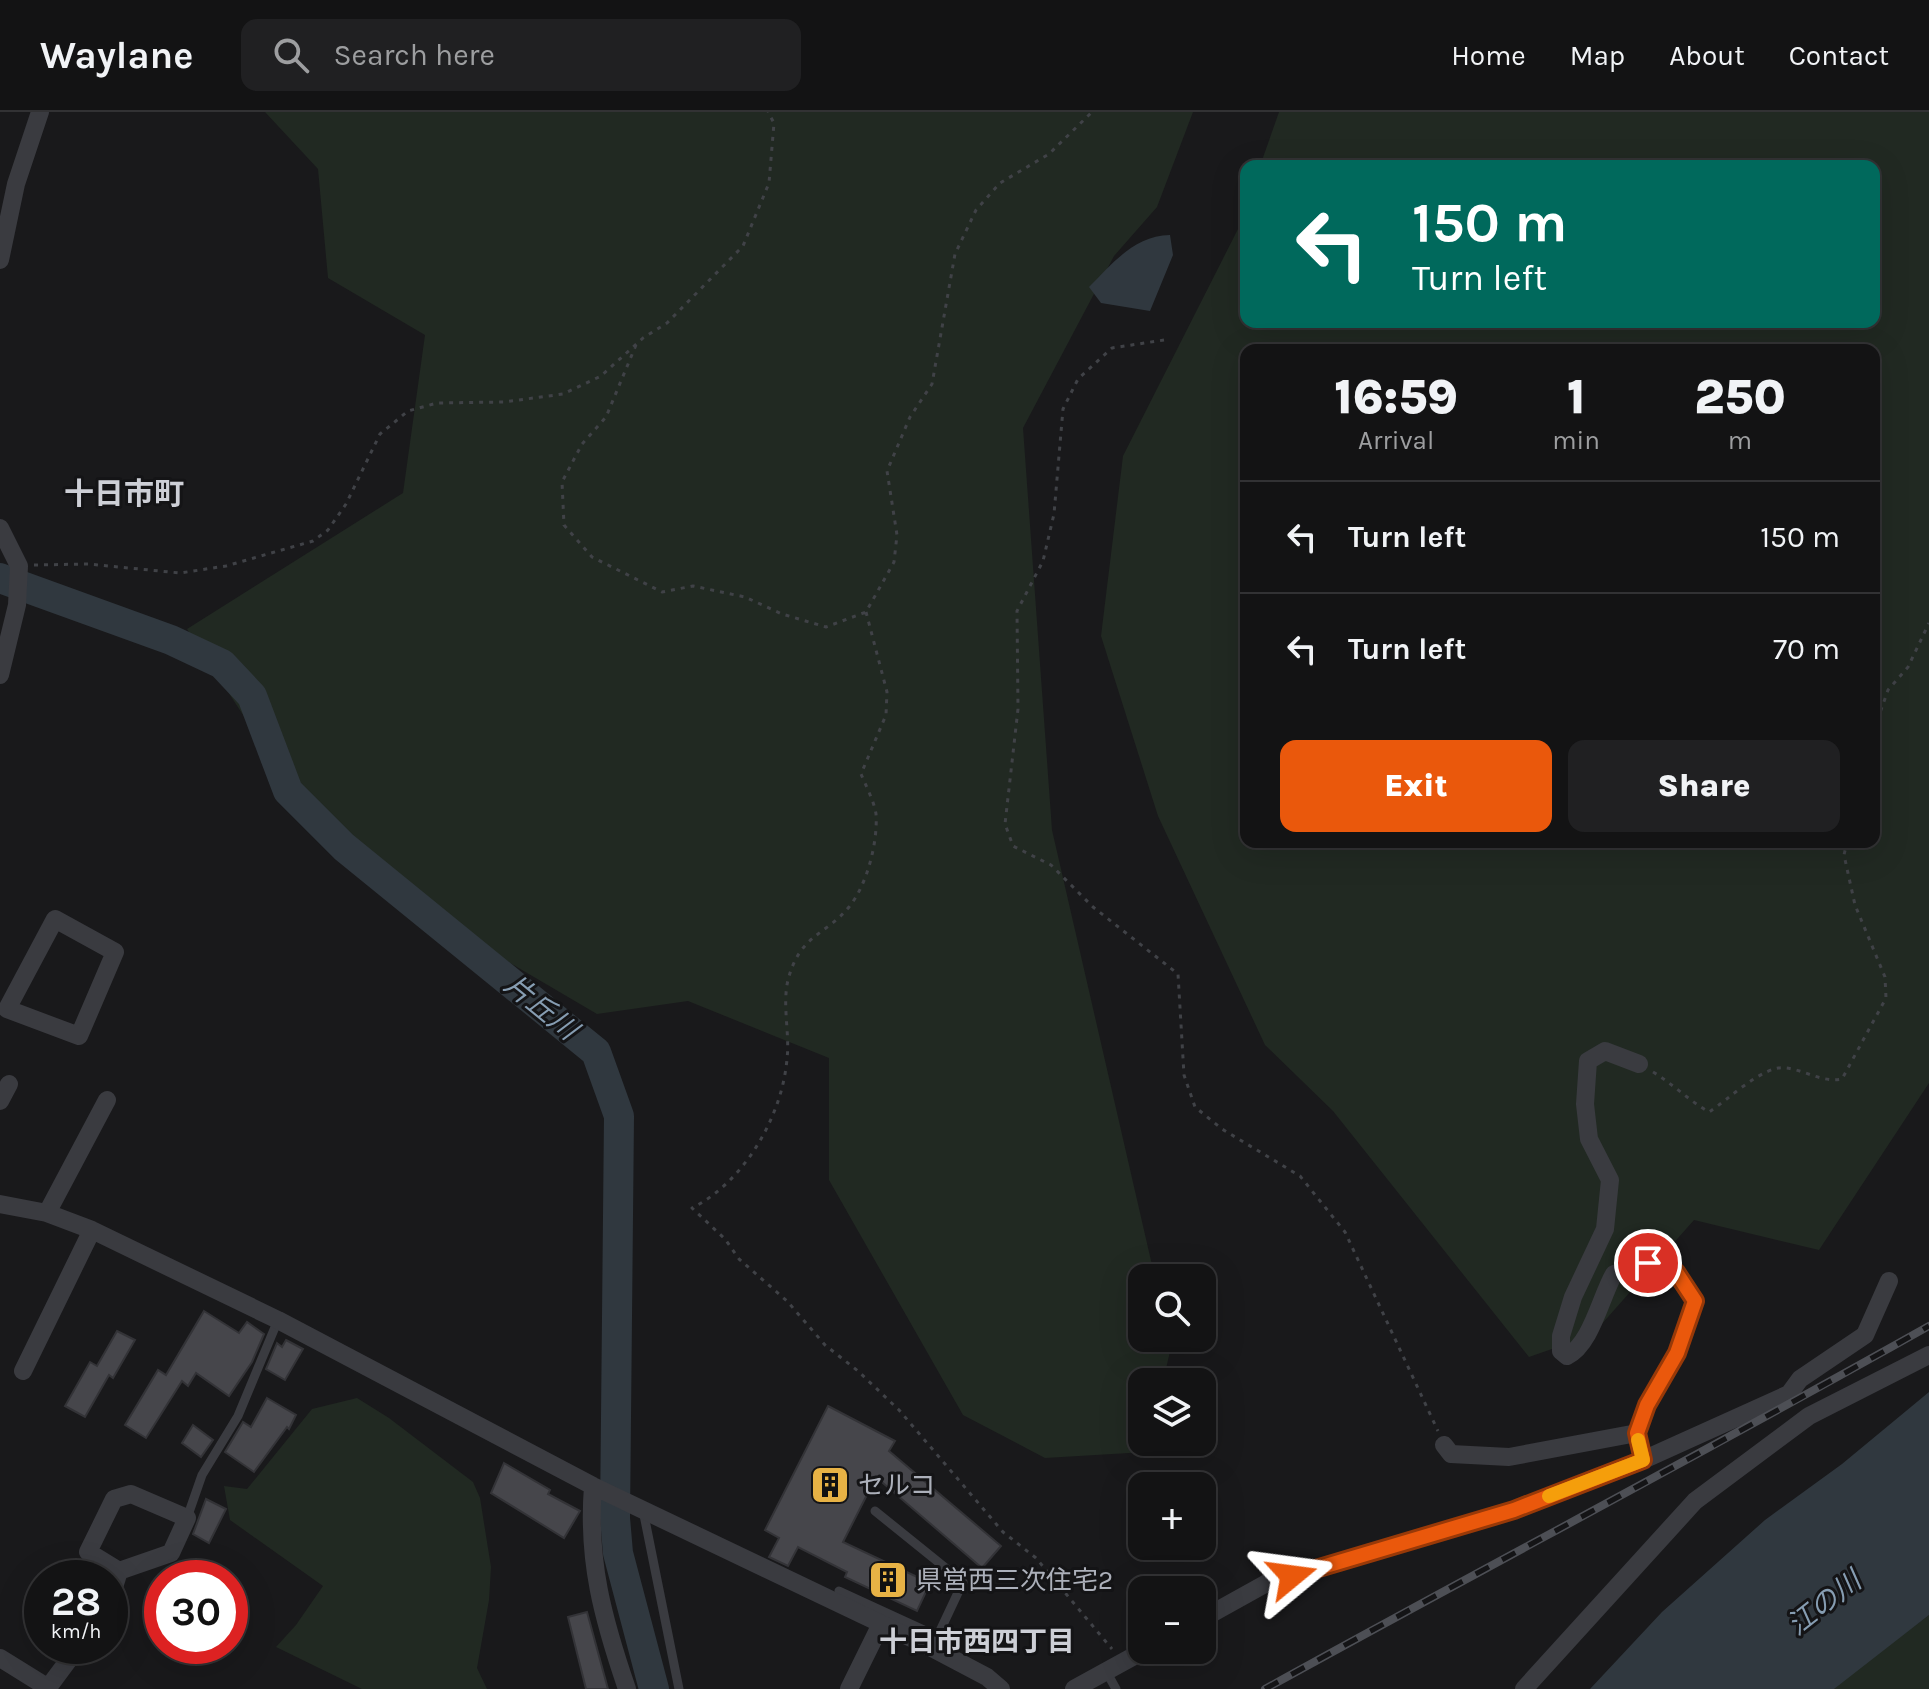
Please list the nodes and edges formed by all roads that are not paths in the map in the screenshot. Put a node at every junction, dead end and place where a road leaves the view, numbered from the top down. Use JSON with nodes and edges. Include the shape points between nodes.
{"nodes":[{"id":1,"x":40,"y":112,"type":"edge"},
{"id":2,"x":0,"y":260,"type":"edge"},
{"id":3,"x":0,"y":528,"type":"edge"},
{"id":4,"x":0,"y":675,"type":"edge"},
{"id":5,"x":4,"y":1007,"type":"edge"},
{"id":6,"x":1639,"y":1064,"type":"road end"},
{"id":7,"x":107,"y":1100,"type":"dead end"},
{"id":8,"x":0,"y":1204,"type":"edge"},
{"id":9,"x":47,"y":1213,"type":"junction"},
{"id":10,"x":92,"y":1230,"type":"junction"},
{"id":11,"x":1889,"y":1281,"type":"dead end"},
{"id":12,"x":278,"y":1320,"type":"junction"},
{"id":13,"x":1929,"y":1355,"type":"edge"},
{"id":14,"x":23,"y":1371,"type":"dead end"},
{"id":15,"x":1789,"y":1394,"type":"junction"},
{"id":16,"x":1809,"y":1416,"type":"junction"},
{"id":17,"x":1637,"y":1433,"type":"junction"},
{"id":18,"x":1444,"y":1445,"type":"road end"},
{"id":19,"x":1643,"y":1460,"type":"junction"},
{"id":20,"x":598,"y":1489,"type":"junction"},
{"id":21,"x":638,"y":1507,"type":"junction"},
{"id":22,"x":875,"y":1511,"type":"dead end"},
{"id":23,"x":187,"y":1518,"type":"junction"},
{"id":24,"x":101,"y":1560,"type":"edge"},
{"id":25,"x":128,"y":1568,"type":"edge"},
{"id":26,"x":839,"y":1591,"type":"dead end"},
{"id":27,"x":1216,"y":1611,"type":"edge"},
{"id":28,"x":881,"y":1624,"type":"junction"},
{"id":29,"x":934,"y":1642,"type":"junction"},
{"id":30,"x":0,"y":1658,"type":"edge"},
{"id":31,"x":1128,"y":1661,"type":"edge"},
{"id":32,"x":66,"y":1664,"type":"edge"},
{"id":33,"x":1107,"y":1675,"type":"edge"},
{"id":34,"x":48,"y":1689,"type":"edge"},
{"id":35,"x":627,"y":1689,"type":"edge"},
{"id":36,"x":679,"y":1689,"type":"edge"},
{"id":37,"x":849,"y":1689,"type":"edge"},
{"id":38,"x":1001,"y":1689,"type":"edge"},
{"id":39,"x":1074,"y":1689,"type":"edge"},
{"id":40,"x":1116,"y":1689,"type":"edge"},
{"id":41,"x":1524,"y":1689,"type":"edge"}],
"edges":[{"from":1,"to":2,"type":"street","via":[[16,184]]},
{"from":3,"to":4,"type":"street","via":[[18,569]]},
{"from":5,"to":5,"type":"street","via":[[55,919],[115,952],[79,1036]]},
{"from":6,"to":17,"type":"street","via":[[1605,1051],[1588,1061],[1589,1139],[1610,1180],[1605,1229],[1561,1336],[1561,1351],[1567,1356],[1575,1352],[1614,1274],[1648,1263],[1676,1272],[1695,1301],[1677,1353]]},
{"from":7,"to":9,"type":"street"},
{"from":8,"to":9,"type":"street"},
{"from":9,"to":10,"type":"street"},
{"from":10,"to":12,"type":"street"},
{"from":10,"to":14,"type":"street"},
{"from":11,"to":15,"type":"street","via":[[1865,1335],[1800,1379]]},
{"from":12,"to":20,"type":"street"},
{"from":12,"to":23,"type":"lane","via":[[238,1416],[202,1475]]},
{"from":13,"to":16,"type":"street"},
{"from":15,"to":16,"type":"street"},
{"from":15,"to":19,"type":"street"},
{"from":16,"to":41,"type":"street","via":[[1695,1501]]},
{"from":17,"to":18,"type":"street","via":[[1509,1457],[1451,1454]]},
{"from":17,"to":19,"type":"street"},
{"from":19,"to":27,"type":"street","via":[[1514,1510],[1265,1584]]},
{"from":20,"to":21,"type":"street"},
{"from":20,"to":35,"type":"street","via":[[590,1521],[593,1570]]},
{"from":21,"to":28,"type":"street"},
{"from":21,"to":36,"type":"lane"},
{"from":22,"to":29,"type":"lane","via":[[963,1582]]},
{"from":23,"to":24,"type":"street","via":[[131,1494],[114,1499],[88,1552]]},
{"from":23,"to":25,"type":"street","via":[[171,1553]]},
{"from":26,"to":29,"type":"lane"},
{"from":28,"to":29,"type":"street"},
{"from":28,"to":37,"type":"street"},
{"from":29,"to":38,"type":"street"},
{"from":30,"to":34,"type":"street"},
{"from":31,"to":33,"type":"street"},
{"from":32,"to":34,"type":"street"},
{"from":33,"to":39,"type":"street"},
{"from":33,"to":40,"type":"lane"}]}
